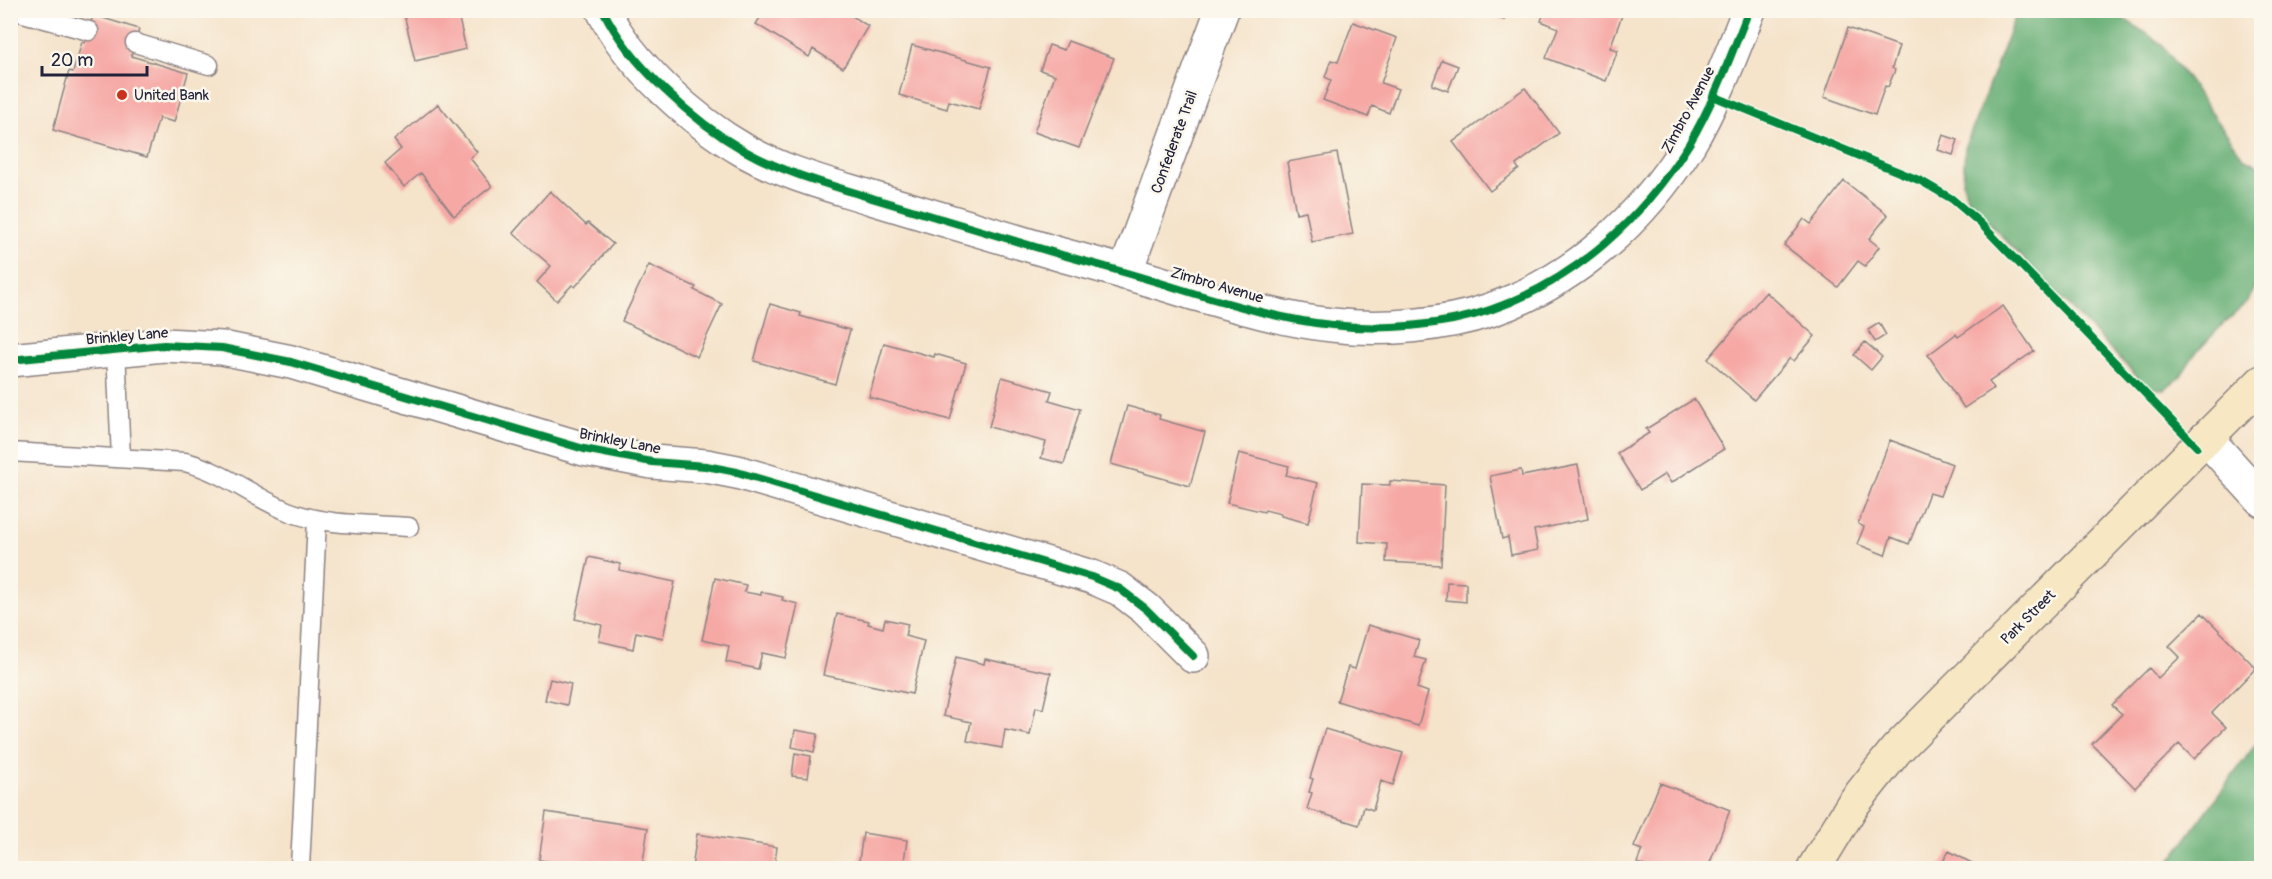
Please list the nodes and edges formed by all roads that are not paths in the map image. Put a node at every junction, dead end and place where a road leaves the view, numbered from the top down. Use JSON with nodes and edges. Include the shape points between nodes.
{"nodes":[{"id":1,"x":603,"y":10,"type":"edge"},
{"id":2,"x":1222,"y":10,"type":"edge"},
{"id":3,"x":1749,"y":10,"type":"edge"},
{"id":4,"x":16,"y":11,"type":"edge"},
{"id":5,"x":89,"y":31,"type":"dead end"},
{"id":6,"x":135,"y":43,"type":"dead end"},
{"id":7,"x":209,"y":65,"type":"dead end"},
{"id":8,"x":1125,"y":273,"type":"junction"},
{"id":9,"x":116,"y":350,"type":"junction"},
{"id":10,"x":10,"y":360,"type":"edge"},
{"id":11,"x":2262,"y":381,"type":"edge"},
{"id":12,"x":2206,"y":438,"type":"junction"},
{"id":13,"x":10,"y":452,"type":"edge"},
{"id":14,"x":121,"y":458,"type":"junction"},
{"id":15,"x":2262,"y":500,"type":"edge"},
{"id":16,"x":317,"y":520,"type":"junction"},
{"id":17,"x":409,"y":527,"type":"dead end"},
{"id":18,"x":1193,"y":656,"type":"dead end"},
{"id":19,"x":300,"y":868,"type":"edge"},
{"id":20,"x":1814,"y":868,"type":"edge"}],
"edges":[{"from":1,"to":8,"type":"street","name":"Zimbro Avenue","via":[[642,67],[685,109],[743,150],[786,171]]},
{"from":2,"to":8,"type":"street","name":"Confederate Trail"},
{"from":3,"to":8,"type":"street","name":"Zimbro Avenue","via":[[1690,142],[1657,190],[1620,231],[1578,266],[1540,289],[1490,310],[1455,319],[1394,327],[1333,326],[1273,316]]},
{"from":4,"to":5,"type":"lane"},
{"from":6,"to":7,"type":"lane"},
{"from":9,"to":10,"type":"street","name":"Brinkley Lane"},
{"from":9,"to":14,"type":"lane"},
{"from":9,"to":18,"type":"street","name":"Brinkley Lane","via":[[164,345],[258,354],[584,449],[642,461],[737,472],[1092,577],[1120,589],[1146,609]]},
{"from":11,"to":12,"type":"street","name":"Park Street"},
{"from":12,"to":15,"type":"street"},
{"from":12,"to":20,"type":"street","name":"Park Street","via":[[1896,750],[1853,804]]},
{"from":13,"to":14,"type":"lane"},
{"from":14,"to":16,"type":"lane","via":[[198,465],[288,511]]},
{"from":16,"to":17,"type":"lane"},
{"from":16,"to":19,"type":"lane"}]}
